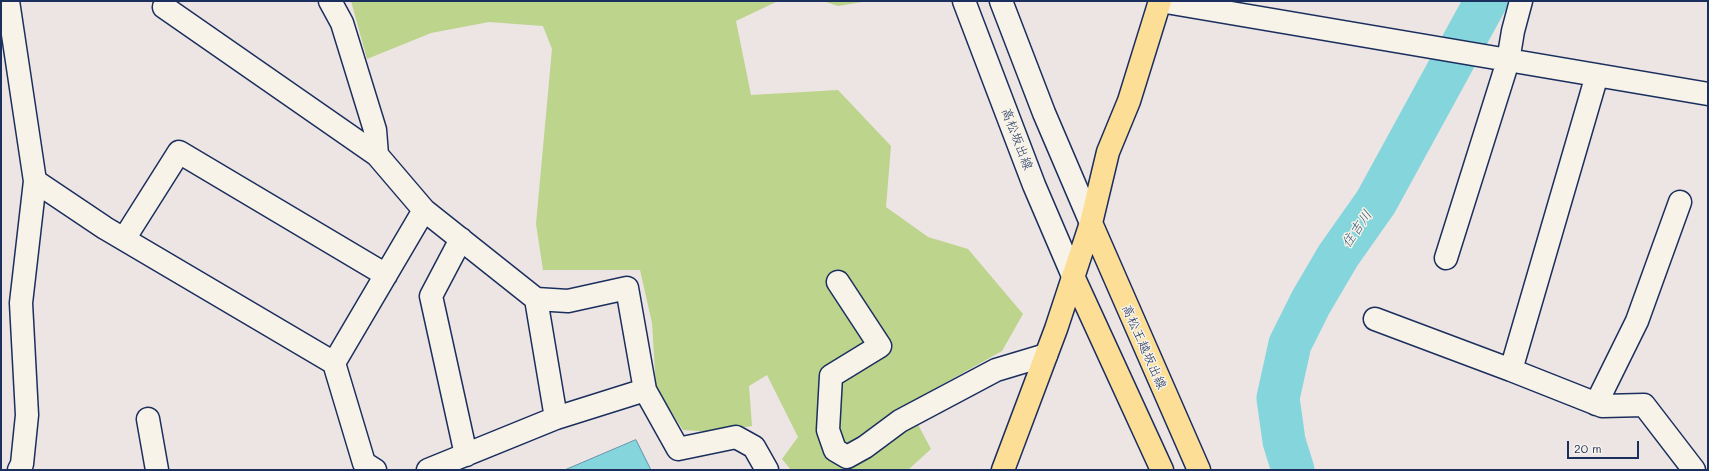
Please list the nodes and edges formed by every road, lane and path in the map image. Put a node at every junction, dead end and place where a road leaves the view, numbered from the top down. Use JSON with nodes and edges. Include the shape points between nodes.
{"nodes":[{"id":1,"x":8,"y":1,"type":"edge"},
{"id":2,"x":330,"y":1,"type":"edge"},
{"id":3,"x":964,"y":1,"type":"edge"},
{"id":4,"x":1001,"y":1,"type":"edge"},
{"id":5,"x":1160,"y":1,"type":"edge"},
{"id":6,"x":1521,"y":1,"type":"edge"},
{"id":7,"x":164,"y":7,"type":"dead end"},
{"id":8,"x":1508,"y":61,"type":"junction"},
{"id":9,"x":1597,"y":75,"type":"junction"},
{"id":10,"x":1708,"y":94,"type":"edge"},
{"id":11,"x":378,"y":155,"type":"junction"},
{"id":12,"x":35,"y":181,"type":"junction"},
{"id":13,"x":1680,"y":202,"type":"dead end"},
{"id":14,"x":424,"y":210,"type":"junction"},
{"id":15,"x":1091,"y":223,"type":"junction"},
{"id":16,"x":124,"y":239,"type":"junction"},
{"id":17,"x":460,"y":239,"type":"junction"},
{"id":18,"x":1446,"y":258,"type":"dead end"},
{"id":19,"x":386,"y":275,"type":"junction"},
{"id":20,"x":1073,"y":276,"type":"junction"},
{"id":21,"x":838,"y":282,"type":"dead end"},
{"id":22,"x":536,"y":299,"type":"junction"},
{"id":23,"x":1375,"y":318,"type":"dead end"},
{"id":24,"x":1046,"y":355,"type":"junction"},
{"id":25,"x":334,"y":363,"type":"junction"},
{"id":26,"x":1512,"y":370,"type":"junction"},
{"id":27,"x":645,"y":390,"type":"junction"},
{"id":28,"x":1596,"y":404,"type":"junction"},
{"id":29,"x":556,"y":418,"type":"junction"},
{"id":30,"x":148,"y":419,"type":"dead end"},
{"id":31,"x":466,"y":455,"type":"junction"},
{"id":32,"x":368,"y":469,"type":"edge"},
{"id":33,"x":19,"y":470,"type":"edge"},
{"id":34,"x":157,"y":470,"type":"edge"},
{"id":35,"x":428,"y":470,"type":"edge"},
{"id":36,"x":767,"y":470,"type":"edge"},
{"id":37,"x":1004,"y":470,"type":"edge"},
{"id":38,"x":1162,"y":470,"type":"edge"},
{"id":39,"x":1199,"y":470,"type":"edge"},
{"id":40,"x":1694,"y":470,"type":"edge"}],
"edges":[{"from":1,"to":12,"type":"street"},
{"from":2,"to":11,"type":"street","via":[[342,22],[375,130]]},
{"from":3,"to":20,"type":"street","name":"高松坂出線","via":[[1034,185]]},
{"from":4,"to":15,"type":"street","via":[[1044,113]]},
{"from":5,"to":8,"type":"street"},
{"from":5,"to":15,"type":"main road","via":[[1129,101],[1108,152]]},
{"from":6,"to":8,"type":"street"},
{"from":7,"to":11,"type":"street"},
{"from":8,"to":9,"type":"street"},
{"from":8,"to":18,"type":"street"},
{"from":9,"to":10,"type":"street"},
{"from":9,"to":26,"type":"street"},
{"from":11,"to":14,"type":"street"},
{"from":12,"to":16,"type":"street"},
{"from":12,"to":33,"type":"street","via":[[21,303],[27,415],[22,464]]},
{"from":13,"to":28,"type":"street","via":[[1637,322]]},
{"from":14,"to":17,"type":"street"},
{"from":14,"to":19,"type":"street"},
{"from":15,"to":20,"type":"main road"},
{"from":15,"to":39,"type":"main road","name":"高松王越坂出線"},
{"from":16,"to":19,"type":"street","via":[[179,152]]},
{"from":16,"to":25,"type":"street"},
{"from":17,"to":22,"type":"street"},
{"from":17,"to":31,"type":"street","via":[[431,296]]},
{"from":19,"to":25,"type":"street"},
{"from":20,"to":24,"type":"main road"},
{"from":20,"to":38,"type":"main road"},
{"from":21,"to":24,"type":"street","via":[[880,346],[831,376],[828,430],[835,450],[847,457],[900,421],[996,370]]},
{"from":22,"to":27,"type":"street","via":[[568,301],[627,288]]},
{"from":22,"to":29,"type":"street"},
{"from":23,"to":26,"type":"street"},
{"from":24,"to":37,"type":"main road"},
{"from":25,"to":32,"type":"street"},
{"from":26,"to":28,"type":"street"},
{"from":27,"to":29,"type":"street"},
{"from":27,"to":36,"type":"street","via":[[678,449],[736,437],[754,447]]},
{"from":28,"to":40,"type":"street","via":[[1644,405]]},
{"from":29,"to":31,"type":"street"},
{"from":30,"to":34,"type":"street"},
{"from":31,"to":35,"type":"street"}]}
